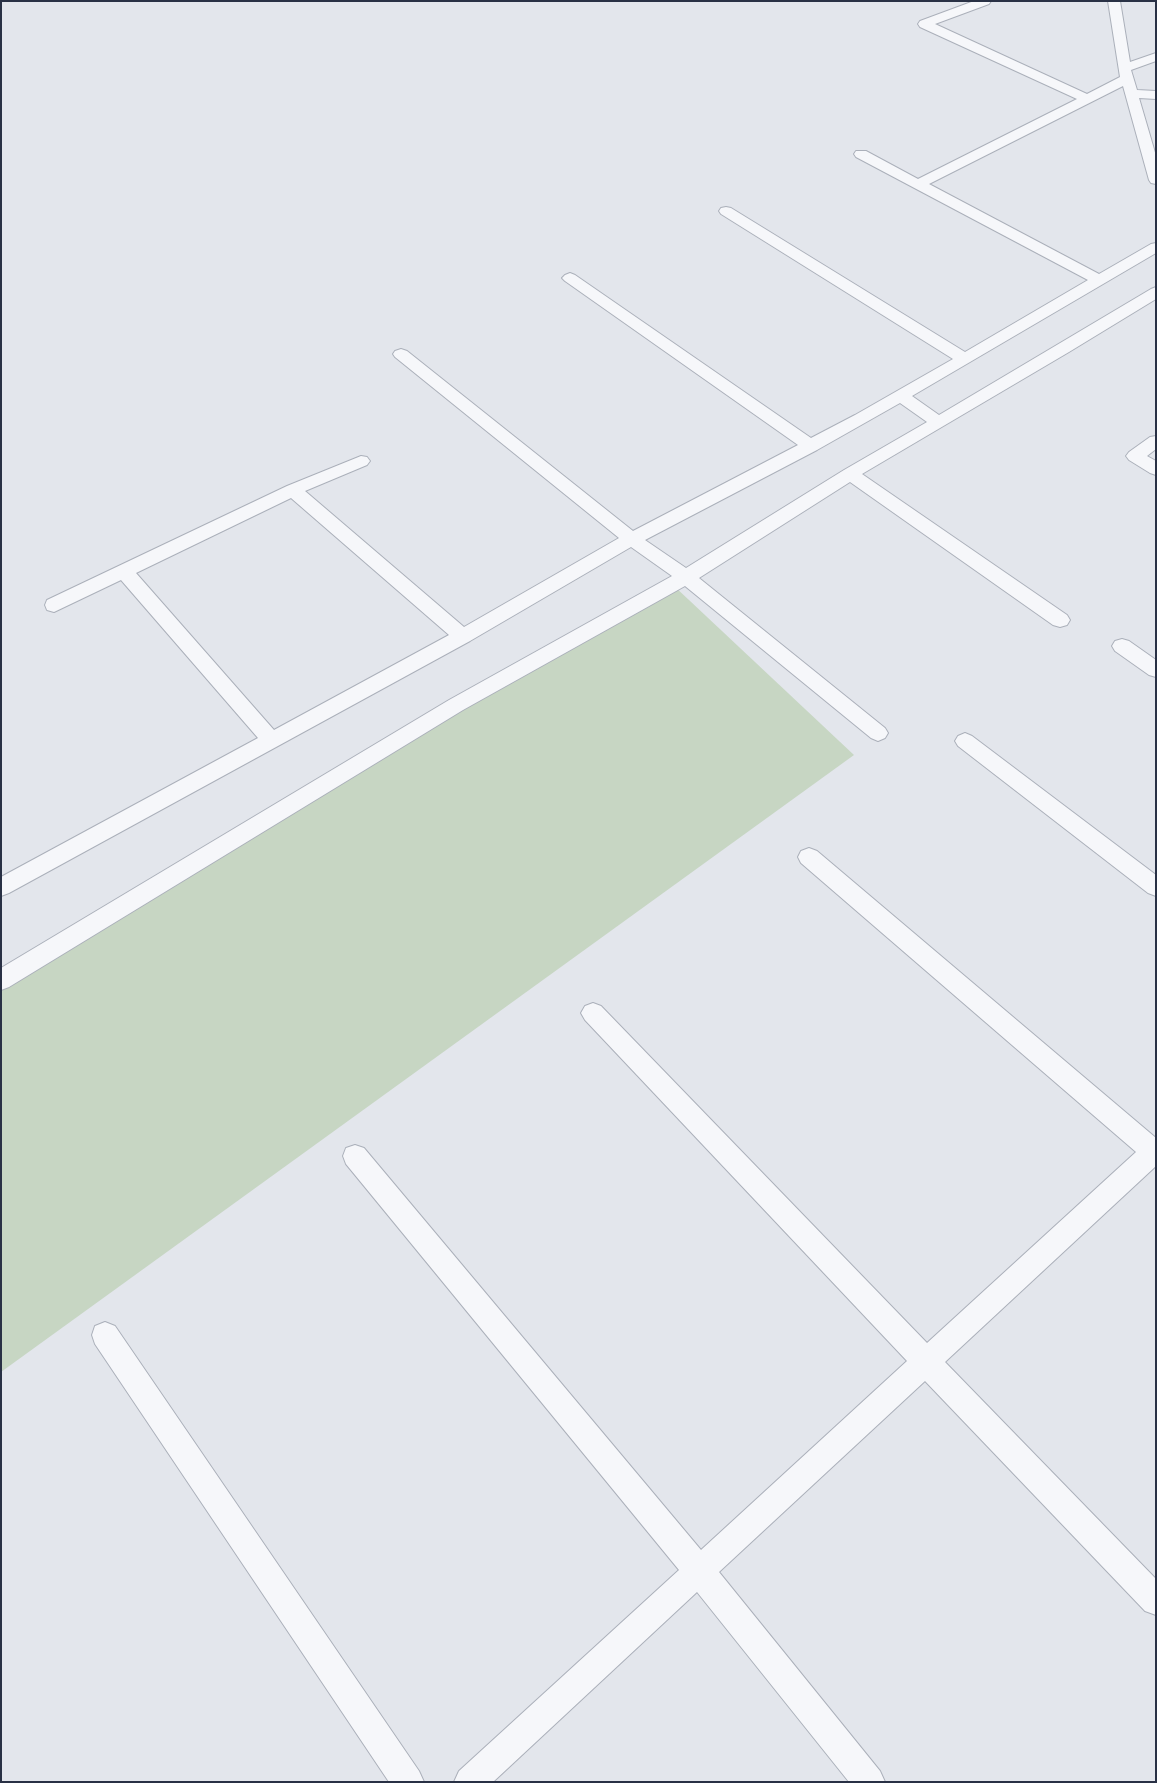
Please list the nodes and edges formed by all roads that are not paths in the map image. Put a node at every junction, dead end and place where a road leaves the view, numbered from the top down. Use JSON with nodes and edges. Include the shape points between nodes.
{"nodes":[{"id":1,"x":984,"y":1,"type":"edge"},
{"id":2,"x":1114,"y":1,"type":"edge"},
{"id":3,"x":1156,"y":57,"type":"edge"},
{"id":4,"x":1125,"y":74,"type":"junction"},
{"id":5,"x":1132,"y":94,"type":"junction"},
{"id":6,"x":1156,"y":95,"type":"edge"},
{"id":7,"x":1087,"y":99,"type":"junction"},
{"id":8,"x":861,"y":154,"type":"dead end"},
{"id":9,"x":1156,"y":180,"type":"edge"},
{"id":10,"x":918,"y":184,"type":"junction"},
{"id":11,"x":726,"y":212,"type":"dead end"},
{"id":12,"x":1156,"y":247,"type":"edge"},
{"id":13,"x":570,"y":278,"type":"dead end"},
{"id":14,"x":1100,"y":281,"type":"junction"},
{"id":15,"x":1156,"y":292,"type":"edge"},
{"id":16,"x":401,"y":354,"type":"dead end"},
{"id":17,"x":965,"y":359,"type":"junction"},
{"id":18,"x":900,"y":396,"type":"junction"},
{"id":19,"x":938,"y":422,"type":"junction"},
{"id":20,"x":1156,"y":441,"type":"edge"},
{"id":21,"x":811,"y":446,"type":"junction"},
{"id":22,"x":361,"y":461,"type":"dead end"},
{"id":23,"x":1156,"y":469,"type":"edge"},
{"id":24,"x":850,"y":474,"type":"junction"},
{"id":25,"x":293,"y":490,"type":"junction"},
{"id":26,"x":632,"y":539,"type":"junction"},
{"id":27,"x":123,"y":572,"type":"junction"},
{"id":28,"x":686,"y":578,"type":"junction"},
{"id":29,"x":54,"y":605,"type":"dead end"},
{"id":30,"x":1060,"y":620,"type":"dead end"},
{"id":31,"x":463,"y":636,"type":"junction"},
{"id":32,"x":1122,"y":646,"type":"dead end"},
{"id":33,"x":1156,"y":670,"type":"edge"},
{"id":34,"x":878,"y":733,"type":"dead end"},
{"id":35,"x":271,"y":740,"type":"junction"},
{"id":36,"x":965,"y":741,"type":"dead end"},
{"id":37,"x":809,"y":857,"type":"dead end"},
{"id":38,"x":1,"y":887,"type":"edge"},
{"id":39,"x":1156,"y":887,"type":"edge"},
{"id":40,"x":1,"y":980,"type":"edge"},
{"id":41,"x":593,"y":1013,"type":"dead end"},
{"id":42,"x":1155,"y":1152,"type":"edge"},
{"id":43,"x":356,"y":1156,"type":"dead end"},
{"id":44,"x":105,"y":1335,"type":"dead end"},
{"id":45,"x":926,"y":1362,"type":"junction"},
{"id":46,"x":699,"y":1571,"type":"junction"},
{"id":47,"x":1156,"y":1600,"type":"edge"},
{"id":48,"x":408,"y":1782,"type":"edge"},
{"id":49,"x":470,"y":1782,"type":"edge"},
{"id":50,"x":869,"y":1782,"type":"edge"}],
"edges":[{"from":1,"to":7,"type":"street","via":[[924,24]]},
{"from":2,"to":4,"type":"street"},
{"from":3,"to":4,"type":"street"},
{"from":4,"to":5,"type":"street"},
{"from":4,"to":7,"type":"street"},
{"from":5,"to":6,"type":"street"},
{"from":5,"to":9,"type":"street"},
{"from":7,"to":10,"type":"street"},
{"from":8,"to":10,"type":"street"},
{"from":10,"to":14,"type":"street"},
{"from":11,"to":17,"type":"street"},
{"from":12,"to":14,"type":"street"},
{"from":13,"to":21,"type":"street"},
{"from":14,"to":17,"type":"street"},
{"from":15,"to":19,"type":"street"},
{"from":16,"to":26,"type":"street"},
{"from":17,"to":18,"type":"street"},
{"from":18,"to":19,"type":"street"},
{"from":18,"to":21,"type":"street"},
{"from":19,"to":24,"type":"street"},
{"from":20,"to":23,"type":"street","via":[[1135,456]]},
{"from":21,"to":26,"type":"street"},
{"from":22,"to":25,"type":"street"},
{"from":24,"to":28,"type":"street"},
{"from":24,"to":30,"type":"street"},
{"from":25,"to":27,"type":"street"},
{"from":25,"to":31,"type":"street"},
{"from":26,"to":28,"type":"street"},
{"from":26,"to":31,"type":"street"},
{"from":27,"to":29,"type":"street"},
{"from":27,"to":35,"type":"street"},
{"from":28,"to":34,"type":"street"},
{"from":28,"to":40,"type":"street","via":[[456,705]]},
{"from":31,"to":35,"type":"street"},
{"from":32,"to":33,"type":"street"},
{"from":35,"to":38,"type":"street"},
{"from":36,"to":39,"type":"street"},
{"from":37,"to":42,"type":"street"},
{"from":41,"to":45,"type":"street"},
{"from":42,"to":45,"type":"street"},
{"from":43,"to":46,"type":"street"},
{"from":44,"to":48,"type":"street"},
{"from":45,"to":46,"type":"street"},
{"from":45,"to":47,"type":"street"},
{"from":46,"to":49,"type":"street"},
{"from":46,"to":50,"type":"street"}]}
